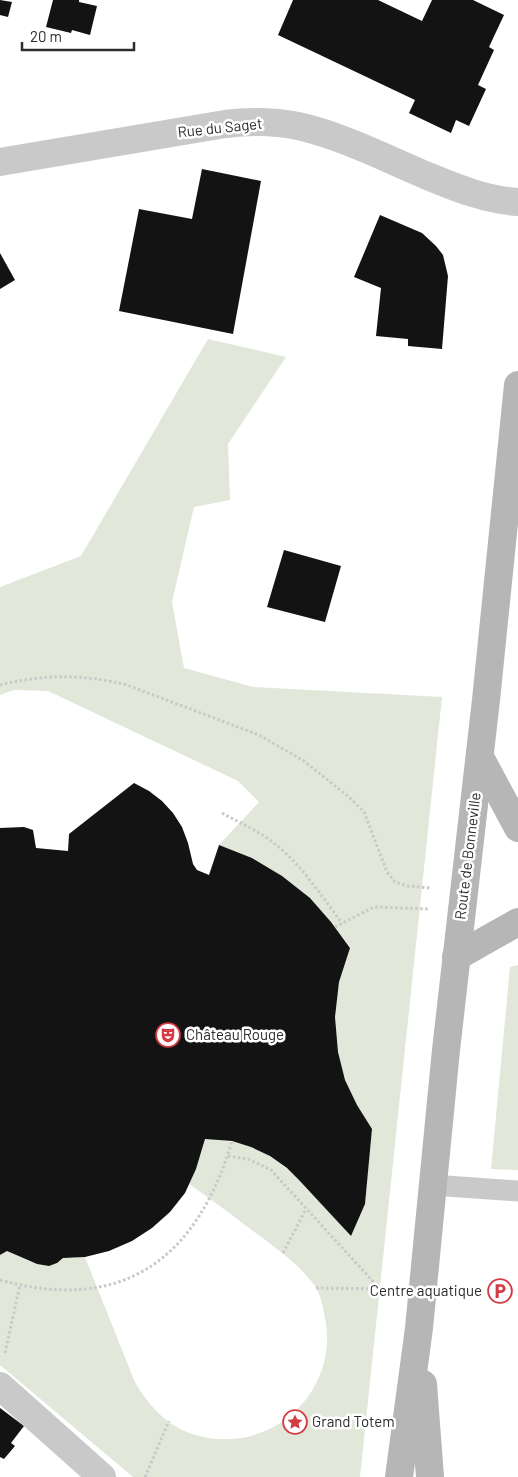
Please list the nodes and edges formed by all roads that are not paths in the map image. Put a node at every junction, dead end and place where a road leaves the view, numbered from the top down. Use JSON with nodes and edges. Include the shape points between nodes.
{"nodes":[{"id":1,"x":0,"y":162,"type":"edge"},
{"id":2,"x":518,"y":202,"type":"edge"},
{"id":3,"x":518,"y":385,"type":"edge"},
{"id":4,"x":480,"y":757,"type":"junction"},
{"id":5,"x":518,"y":828,"type":"edge"},
{"id":6,"x":518,"y":922,"type":"edge"},
{"id":7,"x":456,"y":957,"type":"junction"},
{"id":8,"x":432,"y":1185,"type":"junction"},
{"id":9,"x":518,"y":1191,"type":"edge"},
{"id":10,"x":419,"y":1328,"type":"junction"},
{"id":11,"x":0,"y":1386,"type":"edge"},
{"id":12,"x":102,"y":1477,"type":"edge"},
{"id":13,"x":399,"y":1477,"type":"edge"},
{"id":14,"x":430,"y":1477,"type":"edge"}],
"edges":[{"from":1,"to":2,"type":"street","name":"Rue du Saget","via":[[225,124],[271,122],[312,130],[473,194]]},
{"from":3,"to":4,"type":"main road","name":"Route de Bonneville"},
{"from":4,"to":5,"type":"main road"},
{"from":4,"to":7,"type":"main road","name":"Route de Bonneville"},
{"from":6,"to":7,"type":"main road"},
{"from":7,"to":8,"type":"main road","name":"Route de Bonneville"},
{"from":8,"to":9,"type":"lane"},
{"from":8,"to":10,"type":"main road","name":"Route de Bonneville"},
{"from":10,"to":13,"type":"main road","name":"Route de Bonneville"},
{"from":10,"to":14,"type":"main road","name":"Route de Bonneville"},
{"from":11,"to":12,"type":"street"}]}
